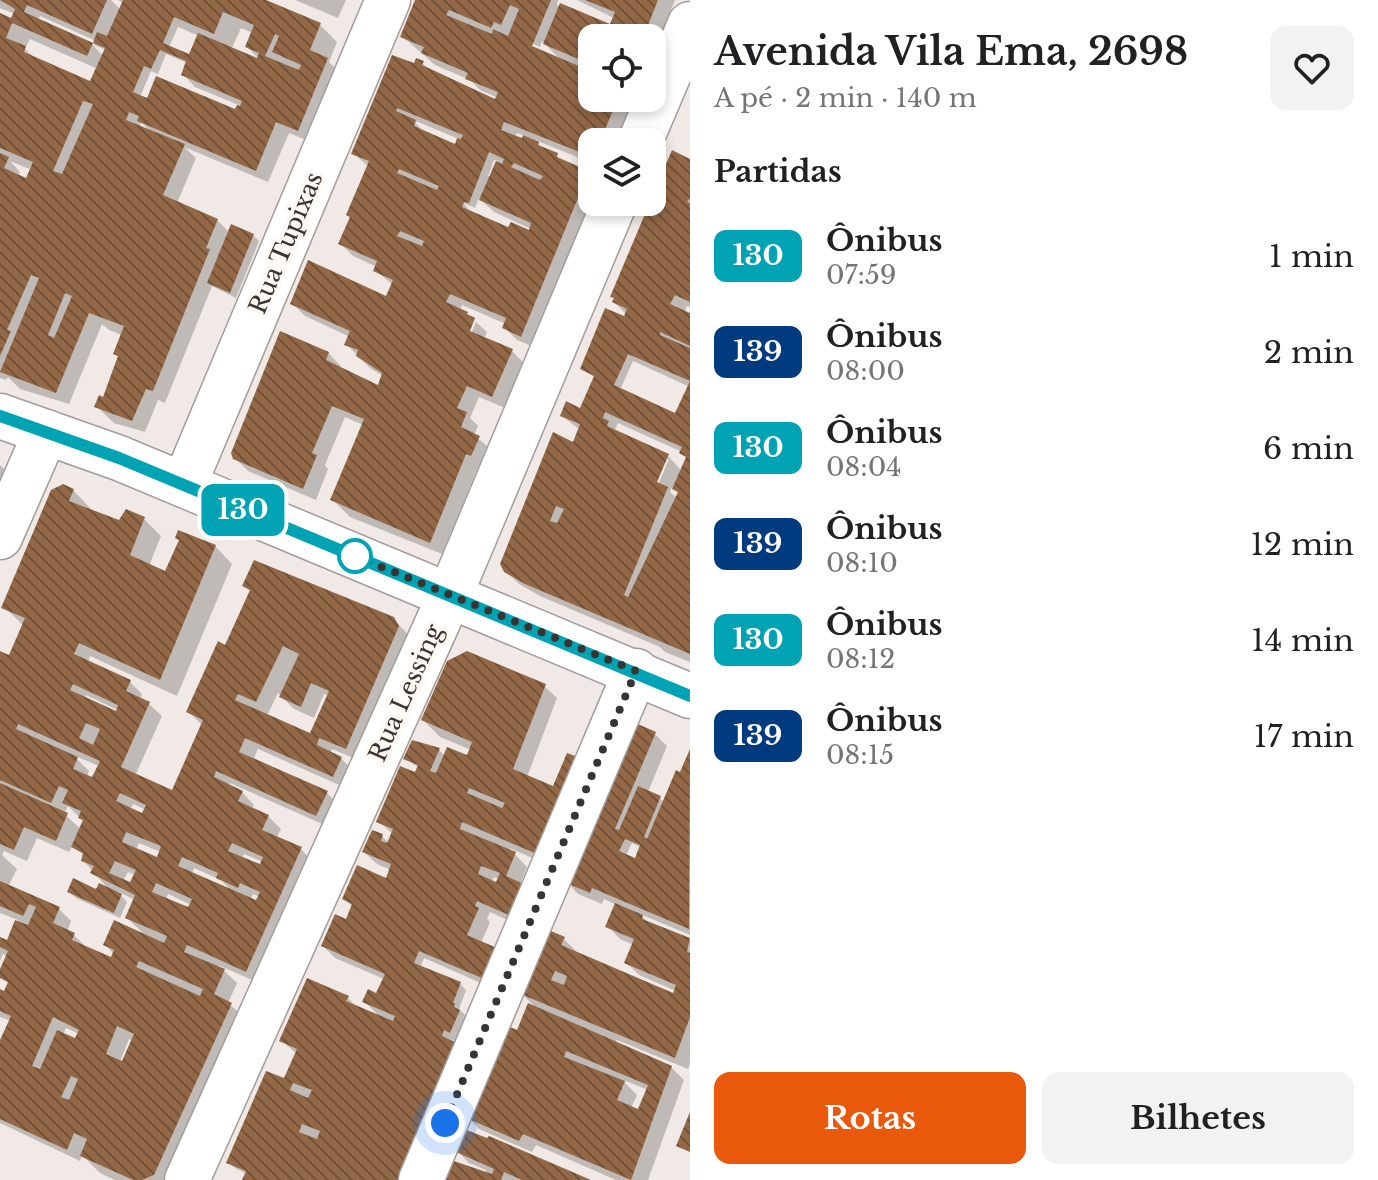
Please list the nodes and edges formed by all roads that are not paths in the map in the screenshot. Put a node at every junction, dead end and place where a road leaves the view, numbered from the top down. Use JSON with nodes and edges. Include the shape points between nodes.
{"nodes":[{"id":1,"x":388,"y":0,"type":"edge"},
{"id":2,"x":690,"y":24,"type":"edge"},
{"id":3,"x":646,"y":128,"type":"edge"},
{"id":4,"x":609,"y":216,"type":"edge"},
{"id":5,"x":0,"y":416,"type":"edge"},
{"id":6,"x":46,"y":432,"type":"junction"},
{"id":7,"x":184,"y":485,"type":"junction"},
{"id":8,"x":0,"y":537,"type":"edge"},
{"id":9,"x":450,"y":595,"type":"junction"},
{"id":10,"x":636,"y":671,"type":"junction"},
{"id":11,"x":690,"y":696,"type":"edge"},
{"id":12,"x":187,"y":1180,"type":"edge"},
{"id":13,"x":421,"y":1180,"type":"edge"}],
"edges":[{"from":1,"to":7,"type":"street","name":"Rua Tupixas"},
{"from":2,"to":3,"type":"street"},
{"from":4,"to":9,"type":"street","name":"Rua Lessing"},
{"from":5,"to":6,"type":"street"},
{"from":6,"to":7,"type":"street"},
{"from":6,"to":8,"type":"street"},
{"from":7,"to":9,"type":"street"},
{"from":9,"to":10,"type":"street"},
{"from":9,"to":12,"type":"street","name":"Rua Lessing"},
{"from":10,"to":11,"type":"street"},
{"from":10,"to":13,"type":"street"}]}
